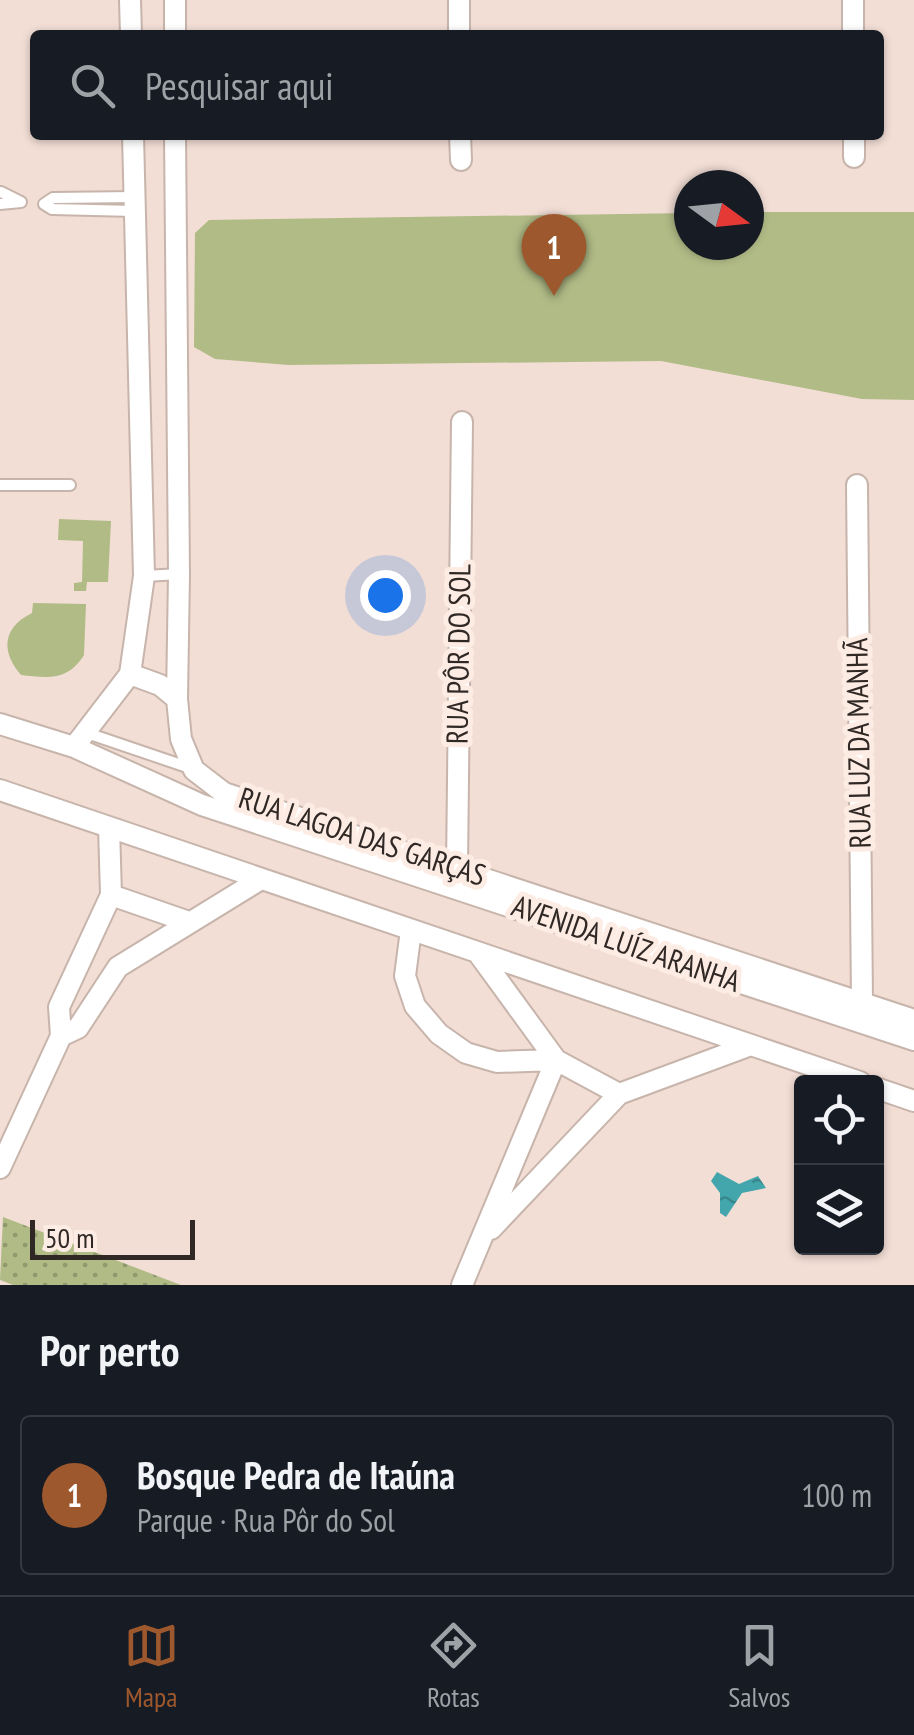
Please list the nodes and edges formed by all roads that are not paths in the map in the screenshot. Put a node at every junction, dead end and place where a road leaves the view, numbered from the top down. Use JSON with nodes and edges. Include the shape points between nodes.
{"nodes":[{"id":1,"x":130,"y":0,"type":"edge"},
{"id":2,"x":176,"y":0,"type":"edge"},
{"id":3,"x":459,"y":0,"type":"edge"},
{"id":4,"x":853,"y":0,"type":"edge"},
{"id":5,"x":131,"y":30,"type":"edge"},
{"id":6,"x":175,"y":30,"type":"edge"},
{"id":7,"x":459,"y":30,"type":"edge"},
{"id":8,"x":853,"y":30,"type":"edge"},
{"id":9,"x":133,"y":140,"type":"edge"},
{"id":10,"x":174,"y":140,"type":"edge"},
{"id":11,"x":460,"y":140,"type":"edge"},
{"id":12,"x":854,"y":140,"type":"edge"},
{"id":13,"x":854,"y":157,"type":"dead end"},
{"id":14,"x":461,"y":160,"type":"dead end"},
{"id":15,"x":0,"y":178,"type":"edge"},
{"id":16,"x":0,"y":192,"type":"edge"},
{"id":17,"x":21,"y":202,"type":"junction"},
{"id":18,"x":0,"y":204,"type":"edge"},
{"id":19,"x":134,"y":204,"type":"junction"},
{"id":20,"x":462,"y":422,"type":"dead end"},
{"id":21,"x":70,"y":485,"type":"dead end"},
{"id":22,"x":857,"y":485,"type":"dead end"},
{"id":23,"x":0,"y":486,"type":"edge"},
{"id":24,"x":180,"y":574,"type":"junction"},
{"id":25,"x":144,"y":576,"type":"junction"},
{"id":26,"x":130,"y":674,"type":"junction"},
{"id":27,"x":177,"y":700,"type":"junction"},
{"id":28,"x":0,"y":724,"type":"edge"},
{"id":29,"x":80,"y":740,"type":"junction"},
{"id":30,"x":194,"y":770,"type":"junction"},
{"id":31,"x":0,"y":790,"type":"edge"},
{"id":32,"x":109,"y":827,"type":"junction"},
{"id":33,"x":455,"y":877,"type":"junction"},
{"id":34,"x":261,"y":879,"type":"junction"},
{"id":35,"x":111,"y":895,"type":"junction"},
{"id":36,"x":189,"y":922,"type":"junction"},
{"id":37,"x":411,"y":930,"type":"junction"},
{"id":38,"x":478,"y":953,"type":"junction"},
{"id":39,"x":862,"y":1001,"type":"junction"},
{"id":40,"x":914,"y":1020,"type":"edge"},
{"id":41,"x":61,"y":1036,"type":"junction"},
{"id":42,"x":914,"y":1040,"type":"edge"},
{"id":43,"x":751,"y":1045,"type":"junction"},
{"id":44,"x":556,"y":1060,"type":"junction"},
{"id":45,"x":839,"y":1075,"type":"edge"},
{"id":46,"x":884,"y":1091,"type":"edge"},
{"id":47,"x":619,"y":1094,"type":"junction"},
{"id":48,"x":914,"y":1101,"type":"edge"},
{"id":49,"x":0,"y":1168,"type":"edge"},
{"id":50,"x":482,"y":1237,"type":"junction"},
{"id":51,"x":462,"y":1285,"type":"edge"}],
"edges":[{"from":1,"to":5,"type":"street"},
{"from":2,"to":6,"type":"street"},
{"from":3,"to":7,"type":"street"},
{"from":4,"to":8,"type":"street"},
{"from":9,"to":19,"type":"street"},
{"from":10,"to":24,"type":"street"},
{"from":11,"to":14,"type":"street"},
{"from":12,"to":13,"type":"street"},
{"from":15,"to":16,"type":"lane"},
{"from":16,"to":17,"type":"lane"},
{"from":17,"to":18,"type":"lane"},
{"from":17,"to":19,"type":"lane"},
{"from":19,"to":25,"type":"street"},
{"from":20,"to":33,"type":"street","name":"RUA PÔR DO SOL"},
{"from":21,"to":23,"type":"lane"},
{"from":22,"to":39,"type":"street","name":"RUA LUZ DA MANHÃ"},
{"from":24,"to":25,"type":"lane"},
{"from":24,"to":27,"type":"street"},
{"from":25,"to":26,"type":"street"},
{"from":26,"to":27,"type":"street"},
{"from":26,"to":29,"type":"street"},
{"from":27,"to":30,"type":"street","via":[[181,739]]},
{"from":28,"to":29,"type":"street","name":"AVENIDA LUÍZ ARANHA"},
{"from":29,"to":30,"type":"lane"},
{"from":29,"to":33,"type":"street","name":"AVENIDA LUÍZ ARANHA","via":[[202,805]]},
{"from":30,"to":33,"type":"street","name":"RUA LAGOA DAS GARÇAS","via":[[224,792]]},
{"from":31,"to":32,"type":"street","name":"AVENIDA LUÍZ ARANHA"},
{"from":32,"to":34,"type":"street","name":"AVENIDA LUÍZ ARANHA"},
{"from":32,"to":35,"type":"street"},
{"from":33,"to":39,"type":"street","name":"RUA LAGOA DAS GARÇAS"},
{"from":33,"to":42,"type":"street","name":"AVENIDA LUÍZ ARANHA"},
{"from":34,"to":36,"type":"street"},
{"from":34,"to":37,"type":"street","name":"AVENIDA LUÍZ ARANHA"},
{"from":35,"to":36,"type":"street"},
{"from":35,"to":41,"type":"street","via":[[59,1007]]},
{"from":36,"to":41,"type":"street","via":[[118,967],[78,1028]]},
{"from":37,"to":38,"type":"street","name":"AVENIDA LUÍZ ARANHA"},
{"from":37,"to":44,"type":"street","via":[[405,976],[415,1006],[439,1034],[466,1053],[497,1062]]},
{"from":38,"to":43,"type":"street","name":"AVENIDA LUÍZ ARANHA"},
{"from":38,"to":44,"type":"street"},
{"from":39,"to":40,"type":"street","name":"RUA LAGOA DAS GARÇAS"},
{"from":41,"to":49,"type":"street"},
{"from":43,"to":45,"type":"street","name":"AVENIDA LUÍZ ARANHA"},
{"from":43,"to":47,"type":"street"},
{"from":44,"to":47,"type":"street"},
{"from":44,"to":50,"type":"street"},
{"from":46,"to":48,"type":"street"},
{"from":47,"to":50,"type":"street"},
{"from":50,"to":51,"type":"street"}]}
